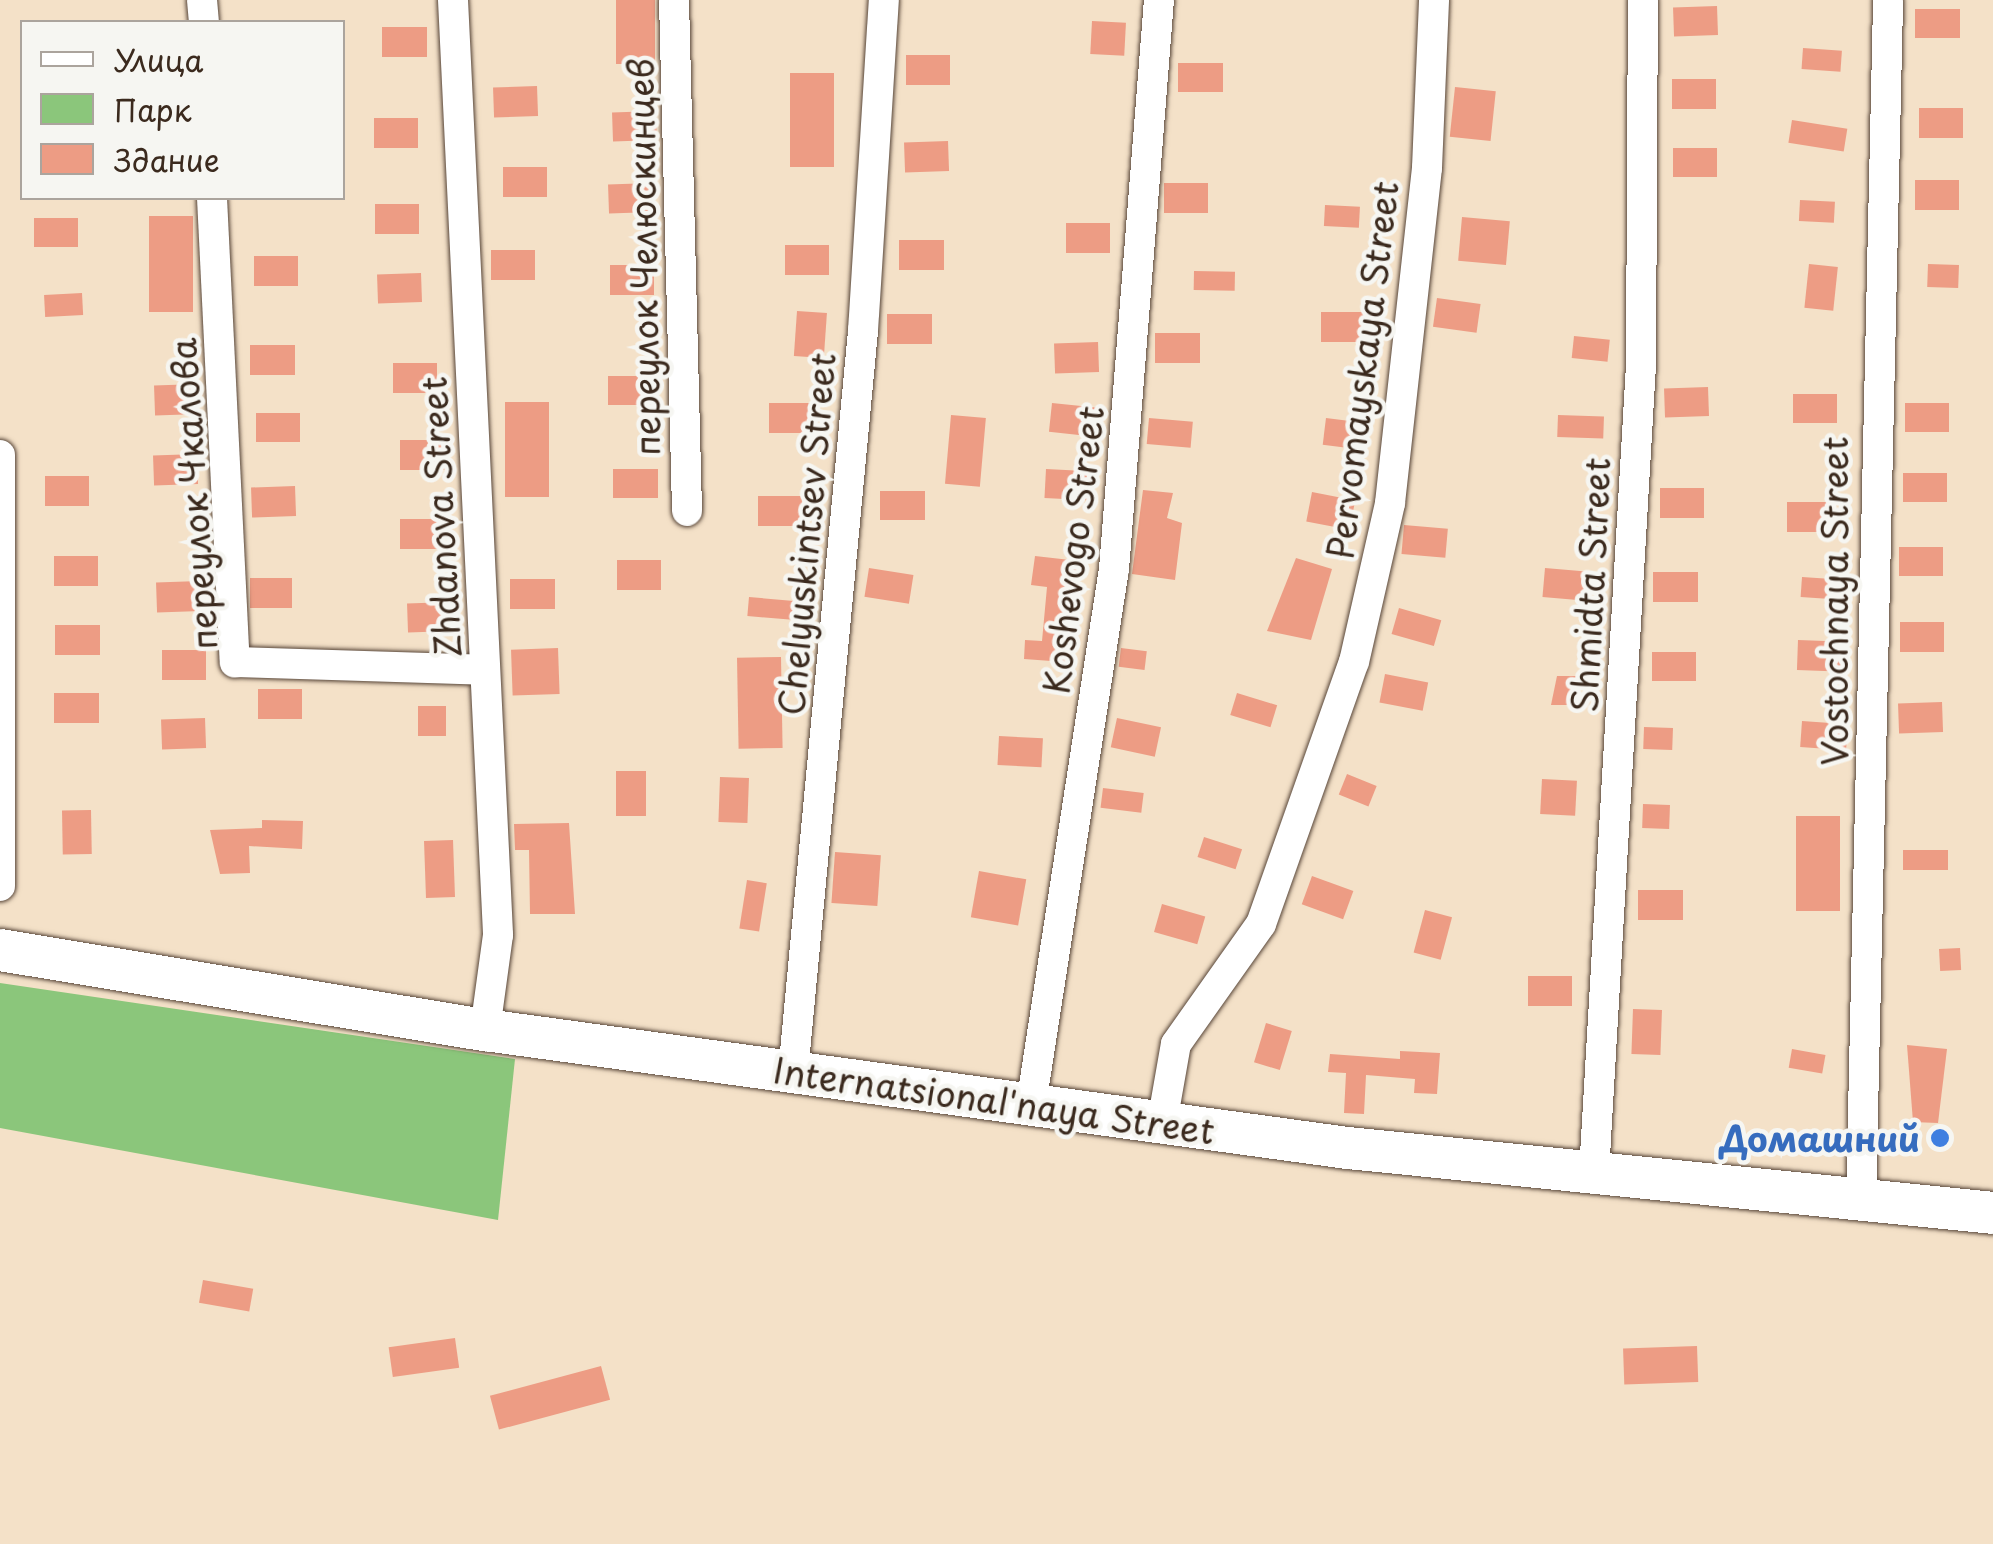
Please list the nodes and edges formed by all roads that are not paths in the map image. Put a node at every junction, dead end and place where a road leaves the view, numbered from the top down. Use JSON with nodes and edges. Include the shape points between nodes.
{"nodes":[{"id":1,"x":454,"y":0,"type":"edge"},
{"id":2,"x":674,"y":0,"type":"edge"},
{"id":3,"x":884,"y":0,"type":"edge"},
{"id":4,"x":1159,"y":0,"type":"edge"},
{"id":5,"x":1434,"y":0,"type":"edge"},
{"id":6,"x":1644,"y":0,"type":"edge"},
{"id":7,"x":1888,"y":0,"type":"edge"},
{"id":8,"x":212,"y":200,"type":"edge"},
{"id":9,"x":0,"y":455,"type":"edge"},
{"id":10,"x":687,"y":511,"type":"dead end"},
{"id":11,"x":485,"y":670,"type":"junction"},
{"id":12,"x":0,"y":886,"type":"edge"},
{"id":13,"x":0,"y":950,"type":"edge"},
{"id":14,"x":486,"y":1030,"type":"junction"},
{"id":15,"x":793,"y":1073,"type":"junction"},
{"id":16,"x":1032,"y":1105,"type":"junction"},
{"id":17,"x":1162,"y":1123,"type":"junction"},
{"id":18,"x":1594,"y":1174,"type":"junction"},
{"id":19,"x":1862,"y":1203,"type":"junction"},
{"id":20,"x":1993,"y":1213,"type":"edge"}],
"edges":[{"from":1,"to":11,"type":"street","name":"Zhdanova Street"},
{"from":2,"to":10,"type":"street","name":"переулок Челюскинцев"},
{"from":3,"to":15,"type":"street","name":"Chelyuskintsev Street","via":[[863,331]]},
{"from":4,"to":16,"type":"street","name":"Koshevogo Street","via":[[1114,569]]},
{"from":5,"to":17,"type":"street","name":"Pervomayskaya Street","via":[[1427,168],[1390,503],[1354,662],[1261,924],[1176,1044]]},
{"from":6,"to":18,"type":"street","name":"Shmidta Street","via":[[1641,365]]},
{"from":7,"to":19,"type":"street","name":"Vostochnaya Street"},
{"from":8,"to":11,"type":"street","name":"переулок Чкалова","via":[[235,662]]},
{"from":9,"to":12,"type":"street"},
{"from":11,"to":14,"type":"street","name":"Zhdanova Street","via":[[498,935]]},
{"from":13,"to":14,"type":"street","name":"Internatsional'naya Street"},
{"from":14,"to":15,"type":"street","name":"Internatsional'naya Street"},
{"from":15,"to":16,"type":"street","name":"Internatsional'naya Street"},
{"from":16,"to":17,"type":"street","name":"Internatsional'naya Street"},
{"from":17,"to":18,"type":"street","name":"Internatsional'naya Street"},
{"from":18,"to":19,"type":"street","name":"Internatsional'naya Street"},
{"from":19,"to":20,"type":"street","name":"Internatsional'naya Street"}]}
